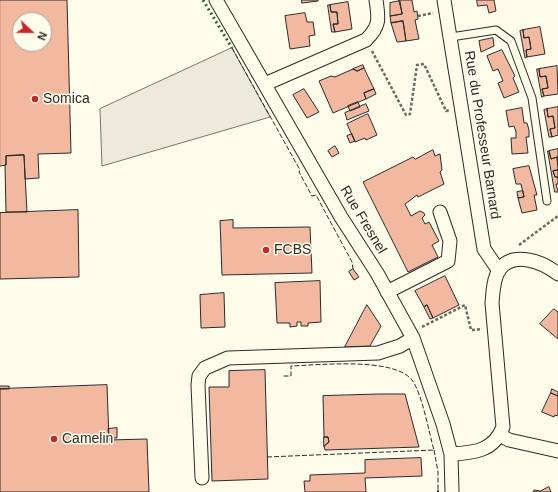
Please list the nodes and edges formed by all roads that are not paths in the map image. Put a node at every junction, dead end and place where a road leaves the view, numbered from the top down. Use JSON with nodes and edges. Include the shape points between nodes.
{"nodes":[{"id":1,"x":216,"y":0,"type":"edge"},
{"id":2,"x":376,"y":0,"type":"edge"},
{"id":3,"x":444,"y":0,"type":"edge"},
{"id":4,"x":451,"y":37,"type":"junction"},
{"id":5,"x":265,"y":84,"type":"junction"},
{"id":6,"x":547,"y":202,"type":"dead end"},
{"id":7,"x":440,"y":212,"type":"dead end"},
{"id":8,"x":499,"y":270,"type":"junction"},
{"id":9,"x":558,"y":274,"type":"edge"},
{"id":10,"x":387,"y":292,"type":"junction"},
{"id":11,"x":411,"y":336,"type":"junction"},
{"id":12,"x":500,"y":435,"type":"junction"},
{"id":13,"x":558,"y":451,"type":"edge"},
{"id":14,"x":451,"y":454,"type":"junction"},
{"id":15,"x":453,"y":469,"type":"junction"},
{"id":16,"x":202,"y":478,"type":"dead end"},
{"id":17,"x":452,"y":492,"type":"edge"},
{"id":18,"x":460,"y":492,"type":"edge"}],
"edges":[{"from":1,"to":5,"type":"street","name":"Rue Fresnel"},
{"from":2,"to":5,"type":"street","via":[[379,16],[375,30],[366,40]]},
{"from":3,"to":4,"type":"street","name":"Rue du Professeur Barnard"},
{"from":4,"to":6,"type":"lane","via":[[496,30],[511,41],[532,98]]},
{"from":4,"to":8,"type":"street","name":"Rue du Professeur Barnard","via":[[484,249]]},
{"from":5,"to":10,"type":"street","name":"Rue Fresnel"},
{"from":7,"to":10,"type":"street","via":[[450,241],[448,261]]},
{"from":8,"to":9,"type":"street","via":[[508,262],[520,259],[550,268]]},
{"from":8,"to":12,"type":"street","via":[[493,287],[492,303],[503,427]]},
{"from":10,"to":11,"type":"street","name":"Rue Fresnel"},
{"from":11,"to":14,"type":"street","name":"Rue Fresnel","via":[[443,424]]},
{"from":11,"to":16,"type":"street","via":[[400,346],[378,353],[228,358],[205,368],[199,376],[198,386]]},
{"from":12,"to":13,"type":"street","via":[[509,440]]},
{"from":12,"to":14,"type":"street","via":[[488,447]]},
{"from":14,"to":15,"type":"street","name":"Rue Fresnel"},
{"from":15,"to":17,"type":"street","name":"Rue Fresnel"},
{"from":15,"to":18,"type":"street","name":"Rue Fresnel"}]}
